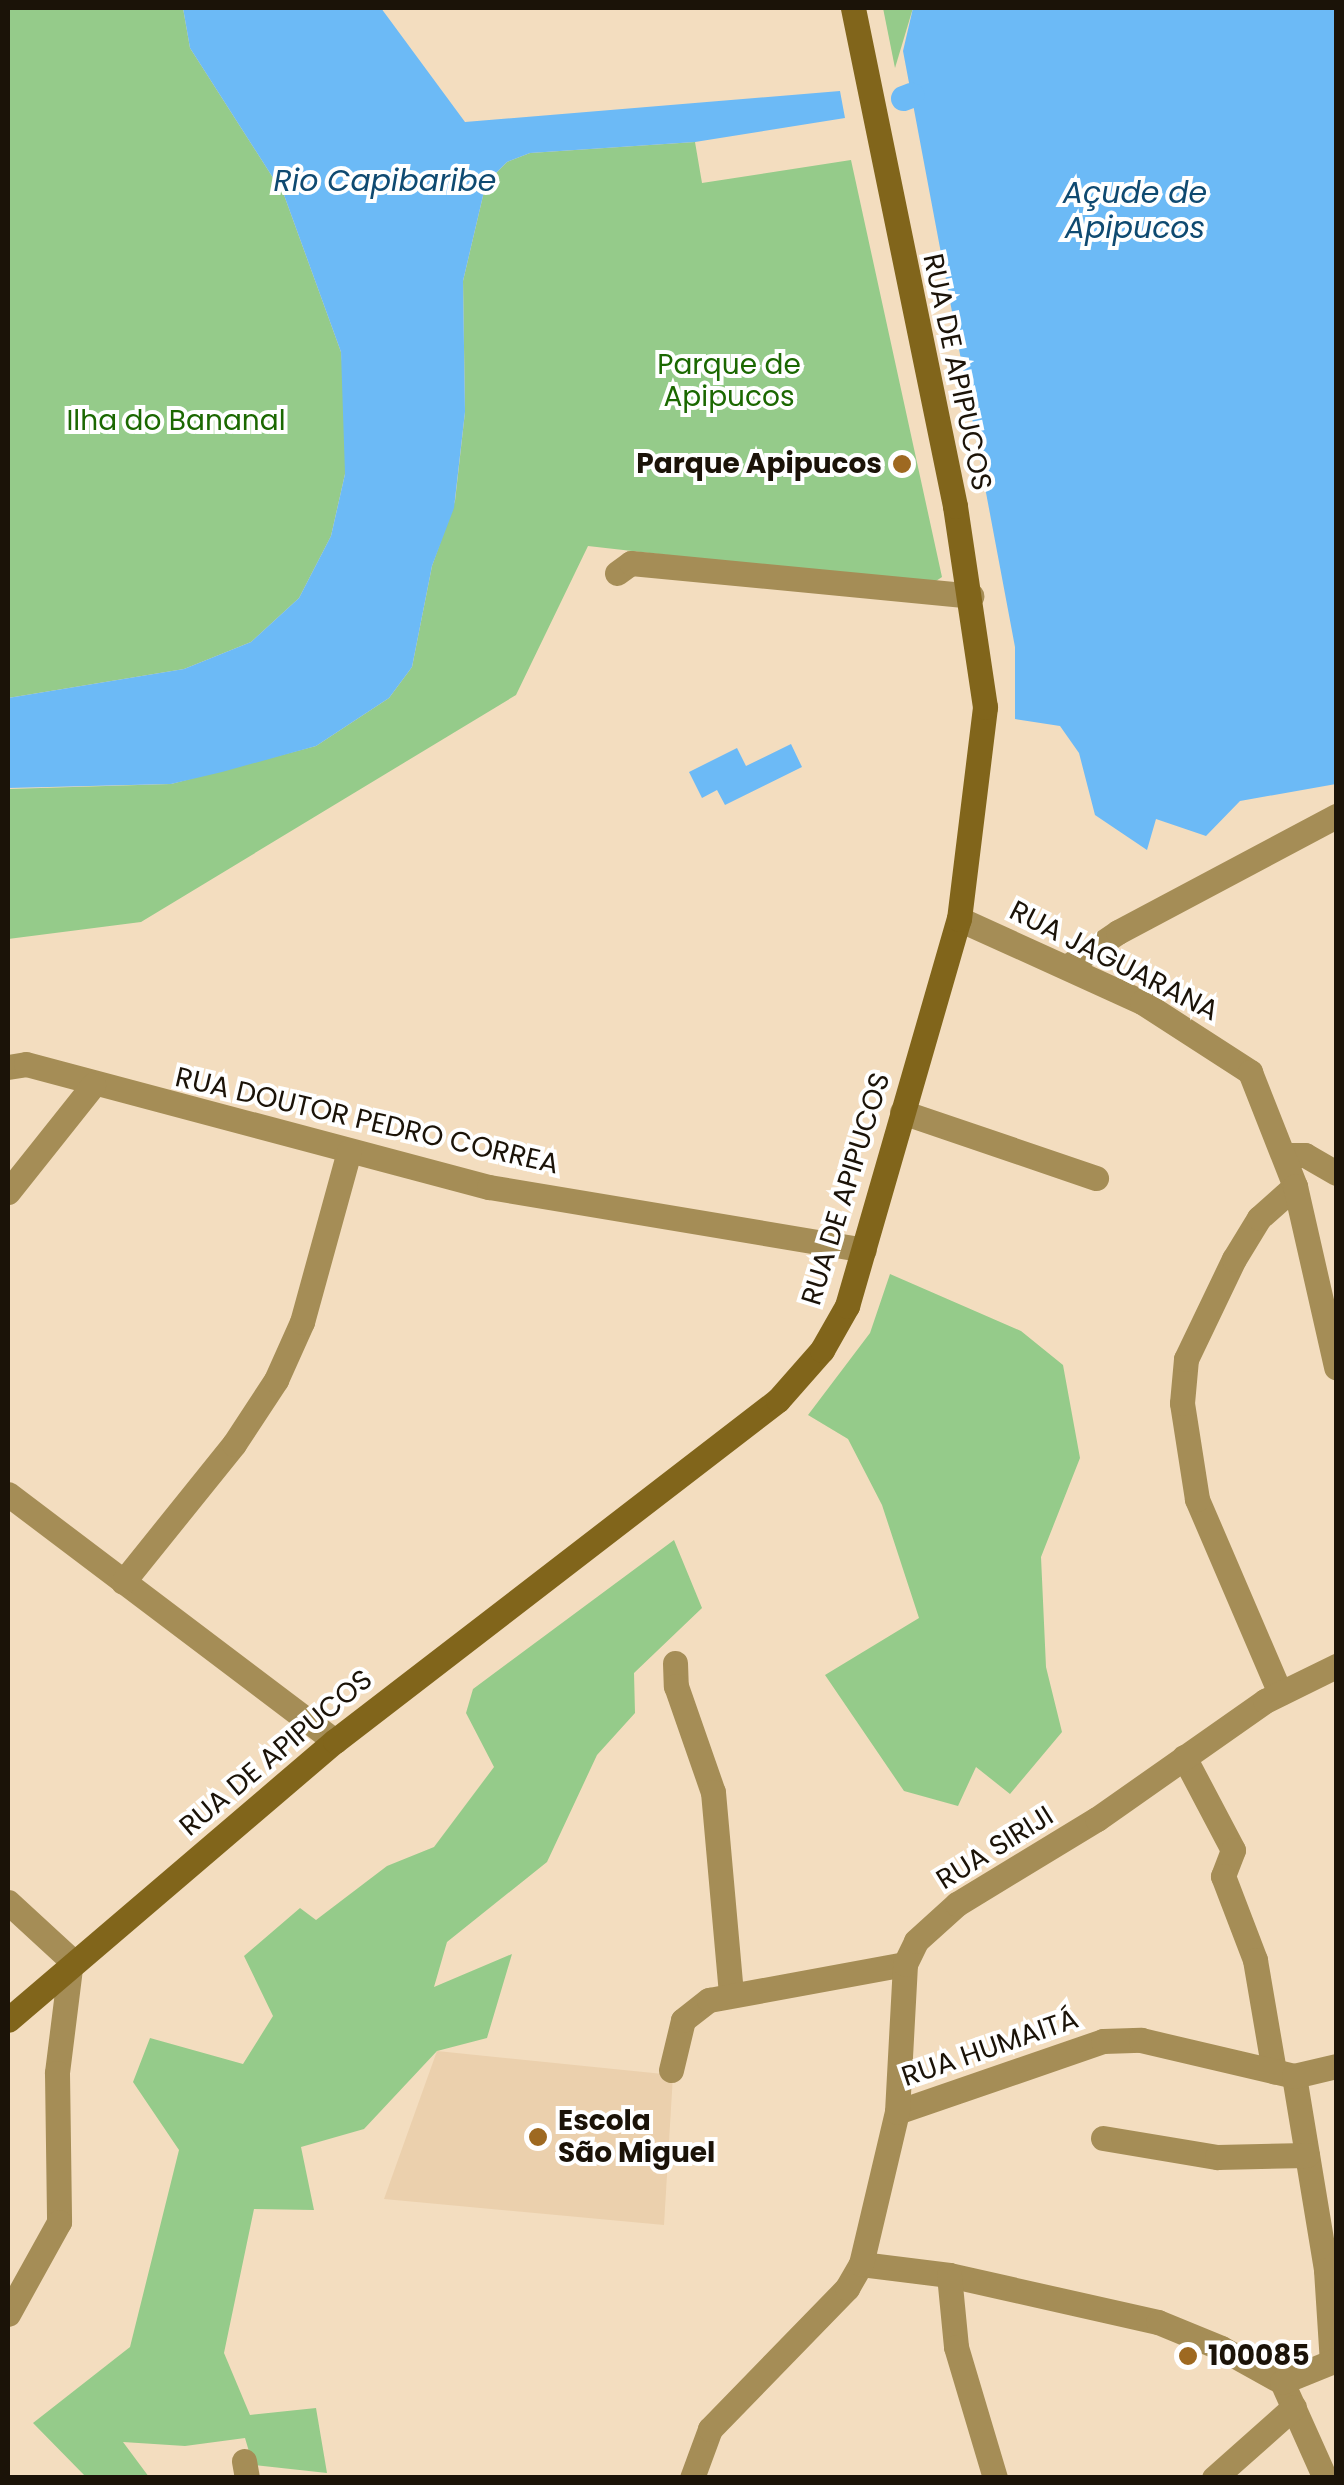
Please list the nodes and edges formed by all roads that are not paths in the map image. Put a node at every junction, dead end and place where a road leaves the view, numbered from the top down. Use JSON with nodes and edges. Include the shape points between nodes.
{"nodes":[{"id":1,"x":853,"y":8,"type":"edge"},
{"id":2,"x":617,"y":573,"type":"dead end"},
{"id":3,"x":971,"y":596,"type":"junction"},
{"id":4,"x":1336,"y":816,"type":"edge"},
{"id":5,"x":959,"y":919,"type":"junction"},
{"id":6,"x":1068,"y":966,"type":"junction"},
{"id":7,"x":8,"y":1067,"type":"edge"},
{"id":8,"x":94,"y":1085,"type":"junction"},
{"id":9,"x":902,"y":1112,"type":"junction"},
{"id":10,"x":350,"y":1151,"type":"junction"},
{"id":11,"x":1284,"y":1155,"type":"junction"},
{"id":12,"x":1333,"y":1163,"type":"edge"},
{"id":13,"x":1096,"y":1178,"type":"dead end"},
{"id":14,"x":1295,"y":1186,"type":"junction"},
{"id":15,"x":8,"y":1192,"type":"edge"},
{"id":16,"x":864,"y":1250,"type":"junction"},
{"id":17,"x":1336,"y":1367,"type":"edge"},
{"id":18,"x":8,"y":1494,"type":"edge"},
{"id":19,"x":123,"y":1582,"type":"junction"},
{"id":20,"x":675,"y":1663,"type":"dead end"},
{"id":21,"x":1336,"y":1666,"type":"edge"},
{"id":22,"x":1280,"y":1693,"type":"junction"},
{"id":23,"x":335,"y":1740,"type":"junction"},
{"id":24,"x":1184,"y":1757,"type":"junction"},
{"id":25,"x":8,"y":1902,"type":"edge"},
{"id":26,"x":71,"y":1960,"type":"junction"},
{"id":27,"x":905,"y":1964,"type":"junction"},
{"id":28,"x":730,"y":1993,"type":"junction"},
{"id":29,"x":8,"y":2020,"type":"edge"},
{"id":30,"x":1336,"y":2066,"type":"edge"},
{"id":31,"x":671,"y":2070,"type":"dead end"},
{"id":32,"x":1284,"y":2074,"type":"junction"},
{"id":33,"x":897,"y":2112,"type":"junction"},
{"id":34,"x":1103,"y":2138,"type":"dead end"},
{"id":35,"x":1307,"y":2155,"type":"junction"},
{"id":36,"x":860,"y":2264,"type":"junction"},
{"id":37,"x":949,"y":2275,"type":"junction"},
{"id":38,"x":8,"y":2314,"type":"edge"},
{"id":39,"x":1334,"y":2361,"type":"edge"},
{"id":40,"x":1282,"y":2382,"type":"junction"},
{"id":41,"x":1294,"y":2406,"type":"junction"},
{"id":42,"x":692,"y":2478,"type":"edge"},
{"id":43,"x":995,"y":2478,"type":"edge"},
{"id":44,"x":1214,"y":2478,"type":"edge"},
{"id":45,"x":1326,"y":2478,"type":"edge"}],
"edges":[{"from":1,"to":3,"type":"main road","name":"RUA DE APIPUCOS"},
{"from":2,"to":3,"type":"street","via":[[632,563]]},
{"from":3,"to":5,"type":"main road","name":"RUA DE APIPUCOS","via":[[986,707]]},
{"from":4,"to":6,"type":"street","via":[[1118,932]]},
{"from":5,"to":6,"type":"street","name":"RUA JAGUARANA"},
{"from":5,"to":9,"type":"main road","name":"RUA DE APIPUCOS"},
{"from":6,"to":11,"type":"street","name":"RUA JAGUARANA","via":[[1240,1061]]},
{"from":7,"to":8,"type":"street","name":"RUA DOUTOR PEDRO CORREA","via":[[26,1064]]},
{"from":8,"to":10,"type":"street","name":"RUA DOUTOR PEDRO CORREA"},
{"from":8,"to":15,"type":"street"},
{"from":9,"to":13,"type":"street"},
{"from":9,"to":16,"type":"main road","name":"RUA DE APIPUCOS"},
{"from":10,"to":16,"type":"street","name":"RUA DOUTOR PEDRO CORREA","via":[[489,1187]]},
{"from":10,"to":19,"type":"street","via":[[302,1322],[276,1380],[234,1444]]},
{"from":11,"to":12,"type":"street"},
{"from":11,"to":14,"type":"street","name":"RUA JAGUARANA"},
{"from":14,"to":17,"type":"street","name":"RUA JAGUARANA"},
{"from":14,"to":22,"type":"street","via":[[1259,1218],[1227,1273],[1186,1359],[1182,1404],[1196,1499]]},
{"from":16,"to":23,"type":"main road","name":"RUA DE APIPUCOS","via":[[830,1335],[778,1400]]},
{"from":18,"to":19,"type":"street"},
{"from":19,"to":23,"type":"street"},
{"from":20,"to":28,"type":"street","via":[[676,1686],[713,1792]]},
{"from":21,"to":22,"type":"street","name":"RUA SIRIJI"},
{"from":22,"to":24,"type":"street","name":"RUA SIRIJI"},
{"from":23,"to":26,"type":"main road","name":"RUA DE APIPUCOS"},
{"from":24,"to":27,"type":"street","name":"RUA SIRIJI","via":[[957,1904],[916,1941]]},
{"from":24,"to":32,"type":"street","via":[[1233,1850],[1223,1876],[1255,1960]]},
{"from":25,"to":26,"type":"street"},
{"from":26,"to":29,"type":"main road","name":"RUA DE APIPUCOS"},
{"from":26,"to":38,"type":"street","via":[[58,2073],[59,2222]]},
{"from":27,"to":28,"type":"street"},
{"from":27,"to":33,"type":"street"},
{"from":28,"to":31,"type":"street","via":[[693,2008]]},
{"from":30,"to":32,"type":"street","name":"RUA HUMAITÁ"},
{"from":32,"to":33,"type":"street","name":"RUA HUMAITÁ","via":[[1141,2040],[1104,2041]]},
{"from":32,"to":35,"type":"street"},
{"from":33,"to":36,"type":"street"},
{"from":34,"to":35,"type":"street","via":[[1217,2157]]},
{"from":35,"to":39,"type":"street"},
{"from":36,"to":37,"type":"street"},
{"from":36,"to":42,"type":"street","via":[[825,2312],[716,2422]]},
{"from":37,"to":40,"type":"street","via":[[1158,2322]]},
{"from":37,"to":43,"type":"street","via":[[956,2347]]},
{"from":39,"to":40,"type":"street"},
{"from":40,"to":41,"type":"street"},
{"from":41,"to":44,"type":"street"},
{"from":41,"to":45,"type":"street"}]}
